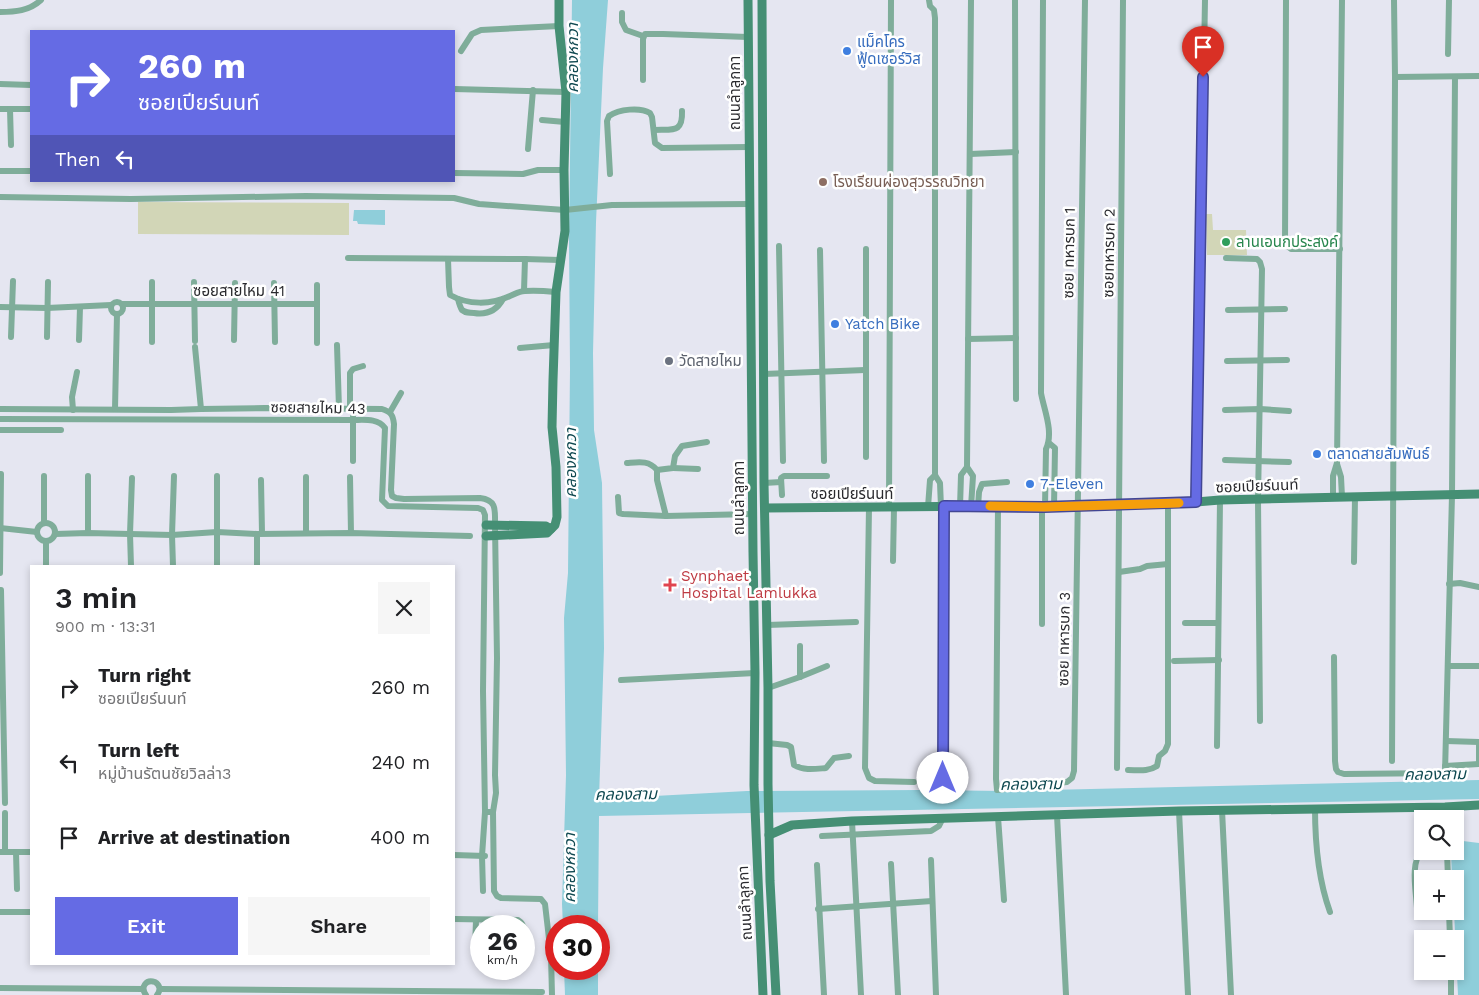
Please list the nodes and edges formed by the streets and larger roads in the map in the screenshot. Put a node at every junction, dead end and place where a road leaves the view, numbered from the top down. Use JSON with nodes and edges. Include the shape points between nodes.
{"nodes":[{"id":1,"x":41,"y":0,"type":"edge"},
{"id":2,"x":559,"y":0,"type":"edge"},
{"id":3,"x":748,"y":0,"type":"edge"},
{"id":4,"x":762,"y":0,"type":"edge"},
{"id":5,"x":891,"y":0,"type":"edge"},
{"id":6,"x":929,"y":0,"type":"edge"},
{"id":7,"x":971,"y":0,"type":"edge"},
{"id":8,"x":1015,"y":0,"type":"edge"},
{"id":9,"x":1043,"y":0,"type":"edge"},
{"id":10,"x":1085,"y":0,"type":"edge"},
{"id":11,"x":1123,"y":0,"type":"edge"},
{"id":12,"x":1205,"y":0,"type":"edge"},
{"id":13,"x":1286,"y":0,"type":"edge"},
{"id":14,"x":1342,"y":0,"type":"edge"},
{"id":15,"x":1394,"y":0,"type":"edge"},
{"id":16,"x":1449,"y":0,"type":"edge"},
{"id":17,"x":0,"y":12,"type":"edge"},
{"id":18,"x":622,"y":13,"type":"dead end"},
{"id":19,"x":559,"y":26,"type":"junction"},
{"id":20,"x":643,"y":36,"type":"junction"},
{"id":21,"x":748,"y":37,"type":"junction"},
{"id":22,"x":461,"y":50,"type":"dead end"},
{"id":23,"x":1448,"y":54,"type":"dead end"},
{"id":24,"x":1479,"y":76,"type":"edge"},
{"id":25,"x":1395,"y":77,"type":"junction"},
{"id":26,"x":1455,"y":77,"type":"junction"},
{"id":27,"x":644,"y":80,"type":"dead end"},
{"id":28,"x":0,"y":84,"type":"edge"},
{"id":29,"x":30,"y":85,"type":"edge"},
{"id":30,"x":455,"y":89,"type":"edge"},
{"id":31,"x":533,"y":90,"type":"junction"},
{"id":32,"x":566,"y":92,"type":"junction"},
{"id":33,"x":0,"y":109,"type":"edge"},
{"id":34,"x":10,"y":109,"type":"junction"},
{"id":35,"x":30,"y":109,"type":"edge"},
{"id":36,"x":682,"y":111,"type":"dead end"},
{"id":37,"x":542,"y":120,"type":"dead end"},
{"id":38,"x":565,"y":122,"type":"junction"},
{"id":39,"x":654,"y":130,"type":"junction"},
{"id":40,"x":11,"y":145,"type":"dead end"},
{"id":41,"x":749,"y":147,"type":"junction"},
{"id":42,"x":528,"y":149,"type":"dead end"},
{"id":43,"x":1016,"y":152,"type":"junction"},
{"id":44,"x":970,"y":154,"type":"junction"},
{"id":45,"x":564,"y":170,"type":"junction"},
{"id":46,"x":0,"y":171,"type":"edge"},
{"id":47,"x":30,"y":171,"type":"edge"},
{"id":48,"x":455,"y":174,"type":"edge"},
{"id":49,"x":610,"y":174,"type":"dead end"},
{"id":50,"x":0,"y":197,"type":"edge"},
{"id":51,"x":750,"y":204,"type":"junction"},
{"id":52,"x":567,"y":210,"type":"junction"},
{"id":53,"x":779,"y":246,"type":"dead end"},
{"id":54,"x":1340,"y":248,"type":"junction"},
{"id":55,"x":866,"y":249,"type":"dead end"},
{"id":56,"x":820,"y":250,"type":"dead end"},
{"id":57,"x":348,"y":258,"type":"dead end"},
{"id":58,"x":448,"y":258,"type":"junction"},
{"id":59,"x":525,"y":258,"type":"junction"},
{"id":60,"x":1226,"y":258,"type":"dead end"},
{"id":61,"x":560,"y":260,"type":"junction"},
{"id":62,"x":13,"y":281,"type":"dead end"},
{"id":63,"x":48,"y":282,"type":"dead end"},
{"id":64,"x":152,"y":282,"type":"dead end"},
{"id":65,"x":194,"y":282,"type":"dead end"},
{"id":66,"x":235,"y":283,"type":"dead end"},
{"id":67,"x":274,"y":284,"type":"dead end"},
{"id":68,"x":317,"y":285,"type":"dead end"},
{"id":69,"x":524,"y":290,"type":"junction"},
{"id":70,"x":556,"y":292,"type":"junction"},
{"id":71,"x":503,"y":298,"type":"junction"},
{"id":72,"x":458,"y":299,"type":"junction"},
{"id":73,"x":194,"y":303,"type":"junction"},
{"id":74,"x":235,"y":303,"type":"junction"},
{"id":75,"x":122,"y":304,"type":"junction"},
{"id":76,"x":275,"y":304,"type":"junction"},
{"id":77,"x":317,"y":304,"type":"junction"},
{"id":78,"x":111,"y":305,"type":"junction"},
{"id":79,"x":153,"y":305,"type":"junction"},
{"id":80,"x":0,"y":307,"type":"edge"},
{"id":81,"x":12,"y":307,"type":"junction"},
{"id":82,"x":80,"y":307,"type":"junction"},
{"id":83,"x":47,"y":308,"type":"junction"},
{"id":84,"x":1260,"y":309,"type":"junction"},
{"id":85,"x":1285,"y":309,"type":"dead end"},
{"id":86,"x":1228,"y":310,"type":"dead end"},
{"id":87,"x":117,"y":314,"type":"junction"},
{"id":88,"x":764,"y":332,"type":"junction"},
{"id":89,"x":751,"y":333,"type":"junction"},
{"id":90,"x":11,"y":337,"type":"dead end"},
{"id":91,"x":47,"y":337,"type":"dead end"},
{"id":92,"x":1016,"y":338,"type":"junction"},
{"id":93,"x":968,"y":339,"type":"junction"},
{"id":94,"x":79,"y":340,"type":"dead end"},
{"id":95,"x":234,"y":340,"type":"dead end"},
{"id":96,"x":152,"y":342,"type":"dead end"},
{"id":97,"x":275,"y":342,"type":"dead end"},
{"id":98,"x":317,"y":343,"type":"dead end"},
{"id":99,"x":337,"y":345,"type":"dead end"},
{"id":100,"x":554,"y":345,"type":"junction"},
{"id":101,"x":520,"y":348,"type":"dead end"},
{"id":102,"x":1287,"y":360,"type":"dead end"},
{"id":103,"x":1227,"y":361,"type":"dead end"},
{"id":104,"x":1261,"y":362,"type":"junction"},
{"id":105,"x":363,"y":366,"type":"dead end"},
{"id":106,"x":865,"y":370,"type":"junction"},
{"id":107,"x":77,"y":372,"type":"dead end"},
{"id":108,"x":823,"y":372,"type":"junction"},
{"id":109,"x":782,"y":373,"type":"junction"},
{"id":110,"x":764,"y":374,"type":"junction"},
{"id":111,"x":401,"y":393,"type":"dead end"},
{"id":112,"x":1016,"y":399,"type":"dead end"},
{"id":113,"x":201,"y":408,"type":"junction"},
{"id":114,"x":0,"y":409,"type":"edge"},
{"id":115,"x":41,"y":409,"type":"junction"},
{"id":116,"x":339,"y":409,"type":"junction"},
{"id":117,"x":352,"y":409,"type":"junction"},
{"id":118,"x":1260,"y":409,"type":"junction"},
{"id":119,"x":74,"y":410,"type":"junction"},
{"id":120,"x":115,"y":410,"type":"junction"},
{"id":121,"x":1226,"y":410,"type":"dead end"},
{"id":122,"x":1289,"y":411,"type":"dead end"},
{"id":123,"x":390,"y":412,"type":"junction"},
{"id":124,"x":38,"y":418,"type":"junction"},
{"id":125,"x":0,"y":419,"type":"edge"},
{"id":126,"x":353,"y":420,"type":"junction"},
{"id":127,"x":0,"y":430,"type":"edge"},
{"id":128,"x":38,"y":430,"type":"junction"},
{"id":129,"x":61,"y":430,"type":"dead end"},
{"id":130,"x":707,"y":442,"type":"dead end"},
{"id":131,"x":1049,"y":443,"type":"junction"},
{"id":132,"x":866,"y":457,"type":"dead end"},
{"id":133,"x":1225,"y":460,"type":"dead end"},
{"id":134,"x":1259,"y":460,"type":"junction"},
{"id":135,"x":353,"y":461,"type":"dead end"},
{"id":136,"x":783,"y":461,"type":"dead end"},
{"id":137,"x":824,"y":461,"type":"dead end"},
{"id":138,"x":1289,"y":462,"type":"dead end"},
{"id":139,"x":627,"y":463,"type":"dead end"},
{"id":140,"x":967,"y":467,"type":"junction"},
{"id":141,"x":673,"y":468,"type":"junction"},
{"id":142,"x":698,"y":468,"type":"dead end"},
{"id":143,"x":657,"y":470,"type":"junction"},
{"id":144,"x":1,"y":474,"type":"dead end"},
{"id":145,"x":935,"y":475,"type":"junction"},
{"id":146,"x":44,"y":476,"type":"dead end"},
{"id":147,"x":88,"y":476,"type":"dead end"},
{"id":148,"x":174,"y":476,"type":"dead end"},
{"id":149,"x":217,"y":476,"type":"dead end"},
{"id":150,"x":827,"y":476,"type":"dead end"},
{"id":151,"x":306,"y":477,"type":"dead end"},
{"id":152,"x":350,"y":477,"type":"dead end"},
{"id":153,"x":132,"y":478,"type":"dead end"},
{"id":154,"x":261,"y":480,"type":"dead end"},
{"id":155,"x":764,"y":482,"type":"junction"},
{"id":156,"x":781,"y":482,"type":"junction"},
{"id":157,"x":1007,"y":482,"type":"dead end"},
{"id":158,"x":1479,"y":494,"type":"edge"},
{"id":159,"x":782,"y":495,"type":"dead end"},
{"id":160,"x":1452,"y":495,"type":"junction"},
{"id":161,"x":1394,"y":496,"type":"junction"},
{"id":162,"x":618,"y":497,"type":"dead end"},
{"id":163,"x":1355,"y":497,"type":"junction"},
{"id":164,"x":1337,"y":498,"type":"junction"},
{"id":165,"x":1220,"y":500,"type":"junction"},
{"id":166,"x":1258,"y":500,"type":"junction"},
{"id":167,"x":1196,"y":502,"type":"junction"},
{"id":168,"x":1168,"y":503,"type":"junction"},
{"id":169,"x":942,"y":506,"type":"junction"},
{"id":170,"x":960,"y":506,"type":"junction"},
{"id":171,"x":998,"y":506,"type":"junction"},
{"id":172,"x":1078,"y":506,"type":"junction"},
{"id":173,"x":1118,"y":506,"type":"junction"},
{"id":174,"x":869,"y":507,"type":"junction"},
{"id":175,"x":892,"y":507,"type":"junction"},
{"id":176,"x":928,"y":507,"type":"junction"},
{"id":177,"x":975,"y":507,"type":"junction"},
{"id":178,"x":1043,"y":507,"type":"junction"},
{"id":179,"x":1054,"y":507,"type":"junction"},
{"id":180,"x":765,"y":508,"type":"junction"},
{"id":181,"x":752,"y":514,"type":"junction"},
{"id":182,"x":666,"y":516,"type":"junction"},
{"id":183,"x":44,"y":523,"type":"junction"},
{"id":184,"x":486,"y":525,"type":"junction"},
{"id":185,"x":496,"y":525,"type":"junction"},
{"id":186,"x":0,"y":528,"type":"edge"},
{"id":187,"x":552,"y":529,"type":"junction"},
{"id":188,"x":37,"y":532,"type":"junction"},
{"id":189,"x":217,"y":532,"type":"junction"},
{"id":190,"x":88,"y":533,"type":"junction"},
{"id":191,"x":259,"y":533,"type":"junction"},
{"id":192,"x":306,"y":533,"type":"junction"},
{"id":193,"x":351,"y":533,"type":"junction"},
{"id":194,"x":55,"y":534,"type":"junction"},
{"id":195,"x":130,"y":534,"type":"junction"},
{"id":196,"x":172,"y":534,"type":"junction"},
{"id":197,"x":470,"y":536,"type":"dead end"},
{"id":198,"x":486,"y":536,"type":"junction"},
{"id":199,"x":495,"y":536,"type":"junction"},
{"id":200,"x":46,"y":541,"type":"junction"},
{"id":201,"x":893,"y":561,"type":"dead end"},
{"id":202,"x":1354,"y":562,"type":"dead end"},
{"id":203,"x":1168,"y":564,"type":"junction"},
{"id":204,"x":46,"y":565,"type":"edge"},
{"id":205,"x":131,"y":565,"type":"edge"},
{"id":206,"x":172,"y":565,"type":"edge"},
{"id":207,"x":217,"y":565,"type":"edge"},
{"id":208,"x":257,"y":565,"type":"edge"},
{"id":209,"x":1119,"y":572,"type":"junction"},
{"id":210,"x":0,"y":573,"type":"edge"},
{"id":211,"x":1449,"y":584,"type":"junction"},
{"id":212,"x":1479,"y":587,"type":"edge"},
{"id":213,"x":1,"y":590,"type":"dead end"},
{"id":214,"x":856,"y":622,"type":"dead end"},
{"id":215,"x":1,"y":623,"type":"edge"},
{"id":216,"x":1185,"y":623,"type":"dead end"},
{"id":217,"x":1218,"y":623,"type":"junction"},
{"id":218,"x":1042,"y":624,"type":"dead end"},
{"id":219,"x":767,"y":625,"type":"junction"},
{"id":220,"x":800,"y":646,"type":"dead end"},
{"id":221,"x":1334,"y":657,"type":"dead end"},
{"id":222,"x":1219,"y":660,"type":"junction"},
{"id":223,"x":1174,"y":661,"type":"dead end"},
{"id":224,"x":827,"y":666,"type":"dead end"},
{"id":225,"x":1448,"y":666,"type":"junction"},
{"id":226,"x":1479,"y":666,"type":"edge"},
{"id":227,"x":755,"y":673,"type":"junction"},
{"id":228,"x":800,"y":677,"type":"junction"},
{"id":229,"x":621,"y":680,"type":"dead end"},
{"id":230,"x":768,"y":688,"type":"junction"},
{"id":231,"x":1260,"y":720,"type":"dead end"},
{"id":232,"x":1446,"y":741,"type":"junction"},
{"id":233,"x":1479,"y":742,"type":"edge"},
{"id":234,"x":768,"y":743,"type":"junction"},
{"id":235,"x":1218,"y":746,"type":"dead end"},
{"id":236,"x":849,"y":756,"type":"dead end"},
{"id":237,"x":1392,"y":761,"type":"dead end"},
{"id":238,"x":1479,"y":764,"type":"edge"},
{"id":239,"x":1445,"y":766,"type":"junction"},
{"id":240,"x":3,"y":767,"type":"edge"},
{"id":241,"x":1116,"y":768,"type":"dead end"},
{"id":242,"x":1128,"y":770,"type":"dead end"},
{"id":243,"x":943,"y":778,"type":"dead end"},
{"id":244,"x":914,"y":782,"type":"dead end"},
{"id":245,"x":6,"y":803,"type":"dead end"},
{"id":246,"x":1479,"y":805,"type":"edge"},
{"id":247,"x":1444,"y":807,"type":"junction"},
{"id":248,"x":1315,"y":808,"type":"junction"},
{"id":249,"x":1222,"y":810,"type":"junction"},
{"id":250,"x":1444,"y":810,"type":"edge"},
{"id":251,"x":1179,"y":811,"type":"junction"},
{"id":252,"x":485,"y":812,"type":"junction"},
{"id":253,"x":493,"y":812,"type":"junction"},
{"id":254,"x":5,"y":813,"type":"dead end"},
{"id":255,"x":1057,"y":815,"type":"junction"},
{"id":256,"x":998,"y":817,"type":"junction"},
{"id":257,"x":943,"y":818,"type":"junction"},
{"id":258,"x":852,"y":821,"type":"junction"},
{"id":259,"x":769,"y":830,"type":"junction"},
{"id":260,"x":852,"y":835,"type":"junction"},
{"id":261,"x":822,"y":836,"type":"dead end"},
{"id":262,"x":2,"y":852,"type":"edge"},
{"id":263,"x":16,"y":852,"type":"junction"},
{"id":264,"x":30,"y":852,"type":"edge"},
{"id":265,"x":455,"y":855,"type":"edge"},
{"id":266,"x":482,"y":856,"type":"junction"},
{"id":267,"x":493,"y":856,"type":"junction"},
{"id":268,"x":931,"y":860,"type":"dead end"},
{"id":269,"x":891,"y":864,"type":"dead end"},
{"id":270,"x":816,"y":865,"type":"dead end"},
{"id":271,"x":17,"y":889,"type":"dead end"},
{"id":272,"x":483,"y":891,"type":"dead end"},
{"id":273,"x":1004,"y":900,"type":"dead end"},
{"id":274,"x":932,"y":901,"type":"junction"},
{"id":275,"x":894,"y":904,"type":"junction"},
{"id":276,"x":856,"y":906,"type":"junction"},
{"id":277,"x":818,"y":909,"type":"junction"},
{"id":278,"x":0,"y":912,"type":"edge"},
{"id":279,"x":30,"y":912,"type":"edge"},
{"id":280,"x":1330,"y":912,"type":"dead end"},
{"id":281,"x":455,"y":919,"type":"edge"},
{"id":282,"x":470,"y":920,"type":"edge"},
{"id":283,"x":1451,"y":980,"type":"edge"},
{"id":284,"x":0,"y":988,"type":"edge"},
{"id":285,"x":144,"y":992,"type":"edge"},
{"id":286,"x":158,"y":992,"type":"edge"},
{"id":287,"x":542,"y":992,"type":"dead end"},
{"id":288,"x":552,"y":995,"type":"edge"},
{"id":289,"x":763,"y":995,"type":"edge"},
{"id":290,"x":776,"y":995,"type":"edge"},
{"id":291,"x":824,"y":995,"type":"edge"},
{"id":292,"x":861,"y":995,"type":"edge"},
{"id":293,"x":898,"y":995,"type":"edge"},
{"id":294,"x":936,"y":995,"type":"edge"},
{"id":295,"x":1066,"y":995,"type":"edge"},
{"id":296,"x":1188,"y":995,"type":"edge"},
{"id":297,"x":1230,"y":995,"type":"edge"},
{"id":298,"x":1451,"y":995,"type":"edge"}],
"edges":[{"from":1,"to":17,"type":"street","via":[[22,11]]},
{"from":2,"to":19,"type":"street"},
{"from":3,"to":21,"type":"street","name":"ถนนลำลูกกา"},
{"from":4,"to":88,"type":"street","name":"ถนนลำลูกกา"},
{"from":5,"to":175,"type":"street"},
{"from":6,"to":145,"type":"street","via":[[935,18]]},
{"from":7,"to":44,"type":"street"},
{"from":8,"to":43,"type":"street"},
{"from":9,"to":131,"type":"street","via":[[1041,393]]},
{"from":10,"to":172,"type":"street","name":"ซอย ทหารบก 1"},
{"from":11,"to":173,"type":"street","name":"ซอยทหารบก 2"},
{"from":12,"to":167,"type":"street"},
{"from":13,"to":54,"type":"street","via":[[1285,244],[1297,249]]},
{"from":14,"to":54,"type":"street"},
{"from":15,"to":25,"type":"street"},
{"from":16,"to":23,"type":"street"},
{"from":18,"to":20,"type":"street","via":[[626,30]]},
{"from":19,"to":22,"type":"street","via":[[481,30],[472,34]]},
{"from":19,"to":32,"type":"street"},
{"from":20,"to":21,"type":"street","via":[[651,33]]},
{"from":20,"to":27,"type":"street"},
{"from":21,"to":41,"type":"street","name":"ถนนลำลูกกา"},
{"from":24,"to":26,"type":"street"},
{"from":25,"to":26,"type":"street"},
{"from":25,"to":161,"type":"street"},
{"from":26,"to":160,"type":"street"},
{"from":28,"to":29,"type":"street"},
{"from":30,"to":31,"type":"street"},
{"from":31,"to":32,"type":"street"},
{"from":31,"to":42,"type":"street"},
{"from":32,"to":38,"type":"street"},
{"from":33,"to":34,"type":"street"},
{"from":34,"to":35,"type":"street"},
{"from":34,"to":40,"type":"street"},
{"from":36,"to":39,"type":"street","via":[[682,121],[676,130]]},
{"from":37,"to":38,"type":"street"},
{"from":38,"to":45,"type":"street"},
{"from":39,"to":41,"type":"street","via":[[655,143],[662,148]]},
{"from":39,"to":49,"type":"street","via":[[652,117],[646,111],[618,111],[610,116],[607,121]]},
{"from":41,"to":51,"type":"street","name":"ถนนลำลูกกา"},
{"from":43,"to":44,"type":"street"},
{"from":43,"to":92,"type":"street"},
{"from":44,"to":93,"type":"street"},
{"from":45,"to":48,"type":"street"},
{"from":45,"to":52,"type":"street"},
{"from":46,"to":47,"type":"street"},
{"from":50,"to":52,"type":"street","via":[[454,198],[479,204]]},
{"from":51,"to":52,"type":"street","via":[[612,205]]},
{"from":51,"to":89,"type":"street","name":"ถนนลำลูกกา"},
{"from":52,"to":61,"type":"street"},
{"from":53,"to":109,"type":"street"},
{"from":54,"to":164,"type":"street","via":[[1337,463],[1333,476]]},
{"from":55,"to":106,"type":"street"},
{"from":56,"to":108,"type":"street"},
{"from":57,"to":58,"type":"street"},
{"from":58,"to":59,"type":"street"},
{"from":58,"to":72,"type":"street","via":[[450,294]]},
{"from":59,"to":61,"type":"street"},
{"from":59,"to":69,"type":"street"},
{"from":60,"to":84,"type":"street","via":[[1253,258],[1260,262]]},
{"from":61,"to":70,"type":"street"},
{"from":62,"to":81,"type":"street"},
{"from":63,"to":83,"type":"street"},
{"from":64,"to":79,"type":"street"},
{"from":65,"to":73,"type":"street"},
{"from":66,"to":74,"type":"street"},
{"from":67,"to":76,"type":"street"},
{"from":68,"to":77,"type":"street"},
{"from":69,"to":70,"type":"street"},
{"from":69,"to":71,"type":"street"},
{"from":70,"to":100,"type":"street"},
{"from":71,"to":72,"type":"street","via":[[481,303]]},
{"from":71,"to":72,"type":"street","via":[[499,306],[481,314],[465,312],[460,308]]},
{"from":73,"to":74,"type":"street","name":"ซอยสายไหม 41"},
{"from":73,"to":79,"type":"street","name":"ซอยสายไหม 41"},
{"from":73,"to":113,"type":"street"},
{"from":74,"to":76,"type":"street","name":"ซอยสายไหม 41"},
{"from":74,"to":95,"type":"street"},
{"from":75,"to":78,"type":"street","via":[[116,302]]},
{"from":75,"to":79,"type":"street","name":"ซอยสายไหม 41"},
{"from":75,"to":87,"type":"street","via":[[123,311]]},
{"from":76,"to":77,"type":"street","name":"ซอยสายไหม 41"},
{"from":76,"to":97,"type":"street"},
{"from":77,"to":98,"type":"street"},
{"from":78,"to":82,"type":"street"},
{"from":78,"to":87,"type":"street","via":[[111,311]]},
{"from":79,"to":96,"type":"street"},
{"from":80,"to":81,"type":"street"},
{"from":81,"to":83,"type":"street"},
{"from":81,"to":90,"type":"street"},
{"from":82,"to":83,"type":"street"},
{"from":82,"to":94,"type":"street"},
{"from":83,"to":91,"type":"street"},
{"from":84,"to":85,"type":"street"},
{"from":84,"to":86,"type":"street"},
{"from":84,"to":104,"type":"street"},
{"from":87,"to":120,"type":"street"},
{"from":88,"to":89,"type":"street"},
{"from":88,"to":110,"type":"street","name":"ถนนลำลูกกา"},
{"from":89,"to":181,"type":"street","name":"ถนนลำลูกกา"},
{"from":92,"to":93,"type":"street"},
{"from":92,"to":112,"type":"street"},
{"from":93,"to":140,"type":"street"},
{"from":99,"to":116,"type":"street"},
{"from":100,"to":101,"type":"street"},
{"from":100,"to":187,"type":"street","via":[[552,427],[557,517]]},
{"from":102,"to":104,"type":"street"},
{"from":103,"to":104,"type":"street"},
{"from":104,"to":118,"type":"street"},
{"from":105,"to":117,"type":"street","via":[[350,373]]},
{"from":106,"to":108,"type":"street"},
{"from":106,"to":132,"type":"street"},
{"from":107,"to":119,"type":"street","via":[[72,397]]},
{"from":108,"to":109,"type":"street"},
{"from":108,"to":137,"type":"street"},
{"from":109,"to":110,"type":"street"},
{"from":109,"to":136,"type":"street"},
{"from":110,"to":155,"type":"street","name":"ถนนลำลูกกา"},
{"from":111,"to":123,"type":"street"},
{"from":113,"to":116,"type":"street"},
{"from":113,"to":120,"type":"street"},
{"from":114,"to":115,"type":"street"},
{"from":115,"to":119,"type":"street"},
{"from":115,"to":124,"type":"street"},
{"from":116,"to":117,"type":"street"},
{"from":117,"to":123,"type":"street"},
{"from":117,"to":126,"type":"street"},
{"from":118,"to":121,"type":"street"},
{"from":118,"to":122,"type":"street"},
{"from":118,"to":134,"type":"street"},
{"from":119,"to":120,"type":"street"},
{"from":123,"to":185,"type":"street","via":[[394,424],[392,496],[404,499],[488,499],[495,509]]},
{"from":124,"to":125,"type":"street","name":"ซอยสายไหม 43"},
{"from":124,"to":126,"type":"street","name":"ซอยสายไหม 43"},
{"from":124,"to":128,"type":"street"},
{"from":126,"to":135,"type":"street"},
{"from":126,"to":184,"type":"street","name":"ซอยสายไหม 43","via":[[378,422],[385,428],[384,503],[388,506],[478,508],[483,510]]},
{"from":127,"to":128,"type":"street"},
{"from":128,"to":129,"type":"street"},
{"from":130,"to":141,"type":"street","via":[[682,446],[675,456]]},
{"from":131,"to":178,"type":"street"},
{"from":131,"to":179,"type":"street","via":[[1055,448]]},
{"from":133,"to":134,"type":"street"},
{"from":134,"to":138,"type":"street"},
{"from":134,"to":166,"type":"street"},
{"from":139,"to":143,"type":"street","via":[[646,462]]},
{"from":140,"to":170,"type":"street","via":[[961,475]]},
{"from":140,"to":177,"type":"street","via":[[973,476]]},
{"from":141,"to":142,"type":"street"},
{"from":141,"to":143,"type":"street"},
{"from":143,"to":182,"type":"street"},
{"from":144,"to":186,"type":"street"},
{"from":145,"to":169,"type":"street","via":[[940,483]]},
{"from":145,"to":176,"type":"street","via":[[930,480]]},
{"from":146,"to":183,"type":"street"},
{"from":147,"to":190,"type":"street"},
{"from":148,"to":196,"type":"street"},
{"from":149,"to":189,"type":"street"},
{"from":150,"to":156,"type":"street","via":[[787,476],[781,478]]},
{"from":151,"to":192,"type":"street"},
{"from":152,"to":193,"type":"street"},
{"from":153,"to":195,"type":"street"},
{"from":154,"to":191,"type":"street"},
{"from":155,"to":156,"type":"street"},
{"from":155,"to":180,"type":"street","name":"ถนนลำลูกกา"},
{"from":156,"to":159,"type":"street"},
{"from":157,"to":177,"type":"street","via":[[982,484]]},
{"from":158,"to":160,"type":"street","name":"ซอยเปียร์นนท์"},
{"from":160,"to":161,"type":"street","name":"ซอยเปียร์นนท์"},
{"from":160,"to":211,"type":"street"},
{"from":161,"to":163,"type":"street","name":"ซอยเปียร์นนท์"},
{"from":161,"to":237,"type":"street"},
{"from":162,"to":182,"type":"street","via":[[619,513]]},
{"from":163,"to":164,"type":"street","name":"ซอยเปียร์นนท์"},
{"from":163,"to":202,"type":"street"},
{"from":164,"to":166,"type":"street","name":"ซอยเปียร์นนท์"},
{"from":165,"to":166,"type":"street","name":"ซอยเปียร์นนท์"},
{"from":165,"to":167,"type":"street","name":"ซอยเปียร์นนท์"},
{"from":165,"to":217,"type":"street"},
{"from":166,"to":231,"type":"street"},
{"from":167,"to":168,"type":"street","name":"ซอยเปียร์นนท์"},
{"from":168,"to":173,"type":"street","name":"ซอยเปียร์นนท์"},
{"from":168,"to":203,"type":"street"},
{"from":169,"to":170,"type":"street","name":"ซอยเปียร์นนท์"},
{"from":169,"to":176,"type":"street","name":"ซอยเปียร์นนท์"},
{"from":169,"to":243,"type":"street"},
{"from":170,"to":177,"type":"street","name":"ซอยเปียร์นนท์"},
{"from":171,"to":172,"type":"street","name":"ซอย ทหารบก 3","via":[[997,790],[1067,782],[1074,771]]},
{"from":171,"to":177,"type":"street","name":"ซอยเปียร์นนท์"},
{"from":171,"to":178,"type":"street","name":"ซอยเปียร์นนท์"},
{"from":172,"to":173,"type":"street","name":"ซอยเปียร์นนท์"},
{"from":172,"to":179,"type":"street","name":"ซอยเปียร์นนท์"},
{"from":173,"to":209,"type":"street","name":"ซอยทหารบก 2"},
{"from":174,"to":175,"type":"street","name":"ซอยเปียร์นนท์"},
{"from":174,"to":180,"type":"street","name":"ซอยเปียร์นนท์"},
{"from":174,"to":244,"type":"street","via":[[865,768],[869,778],[875,781]]},
{"from":175,"to":176,"type":"street","name":"ซอยเปียร์นนท์"},
{"from":175,"to":201,"type":"street"},
{"from":178,"to":179,"type":"street","name":"ซอยเปียร์นนท์"},
{"from":178,"to":218,"type":"street"},
{"from":180,"to":219,"type":"street","name":"ถนนลำลูกกา"},
{"from":181,"to":182,"type":"street"},
{"from":181,"to":227,"type":"street","name":"ถนนลำลูกกา"},
{"from":183,"to":188,"type":"street"},
{"from":183,"to":194,"type":"street","via":[[52,525]]},
{"from":184,"to":185,"type":"street"},
{"from":184,"to":198,"type":"street"},
{"from":185,"to":187,"type":"street","via":[[546,526]]},
{"from":185,"to":199,"type":"street"},
{"from":186,"to":188,"type":"street"},
{"from":186,"to":210,"type":"street"},
{"from":187,"to":199,"type":"street","via":[[547,533]]},
{"from":188,"to":200,"type":"street","via":[[40,539]]},
{"from":189,"to":191,"type":"street"},
{"from":189,"to":196,"type":"street"},
{"from":189,"to":207,"type":"street"},
{"from":190,"to":194,"type":"street"},
{"from":190,"to":195,"type":"street"},
{"from":191,"to":192,"type":"street"},
{"from":191,"to":208,"type":"street"},
{"from":192,"to":193,"type":"street"},
{"from":193,"to":197,"type":"street"},
{"from":194,"to":200,"type":"street","via":[[52,540]]},
{"from":195,"to":196,"type":"street"},
{"from":195,"to":205,"type":"street"},
{"from":196,"to":206,"type":"street"},
{"from":198,"to":199,"type":"street"},
{"from":198,"to":252,"type":"street"},
{"from":199,"to":253,"type":"street","via":[[496,793]]},
{"from":200,"to":204,"type":"street"},
{"from":203,"to":209,"type":"street"},
{"from":203,"to":242,"type":"street","via":[[1168,744],[1154,768]]},
{"from":209,"to":241,"type":"street","name":"ซอยทหารบก 2"},
{"from":211,"to":212,"type":"street"},
{"from":211,"to":225,"type":"street"},
{"from":213,"to":215,"type":"street"},
{"from":214,"to":219,"type":"street"},
{"from":215,"to":240,"type":"street"},
{"from":216,"to":217,"type":"street"},
{"from":217,"to":222,"type":"street"},
{"from":219,"to":230,"type":"street","name":"ถนนลำลูกกา"},
{"from":220,"to":228,"type":"street"},
{"from":221,"to":239,"type":"street","via":[[1335,760],[1338,772],[1445,773]]},
{"from":222,"to":223,"type":"street"},
{"from":222,"to":235,"type":"street"},
{"from":224,"to":228,"type":"street"},
{"from":225,"to":226,"type":"street"},
{"from":225,"to":232,"type":"street"},
{"from":227,"to":229,"type":"street"},
{"from":227,"to":289,"type":"street","name":"ถนนลำลูกกา","via":[[755,826]]},
{"from":228,"to":230,"type":"street"},
{"from":230,"to":234,"type":"street","name":"ถนนลำลูกกา"},
{"from":232,"to":233,"type":"street"},
{"from":232,"to":239,"type":"street"},
{"from":233,"to":238,"type":"street"},
{"from":234,"to":236,"type":"street","via":[[791,747],[794,765],[798,768],[826,768],[834,758]]},
{"from":234,"to":259,"type":"street","name":"ถนนลำลูกกา"},
{"from":238,"to":239,"type":"street"},
{"from":240,"to":245,"type":"street"},
{"from":246,"to":247,"type":"street"},
{"from":247,"to":248,"type":"street"},
{"from":247,"to":250,"type":"street"},
{"from":248,"to":249,"type":"street"},
{"from":248,"to":280,"type":"street","via":[[1315,834]]},
{"from":249,"to":251,"type":"street"},
{"from":249,"to":297,"type":"street"},
{"from":251,"to":255,"type":"street"},
{"from":251,"to":296,"type":"street"},
{"from":252,"to":253,"type":"street"},
{"from":252,"to":266,"type":"street"},
{"from":253,"to":267,"type":"street"},
{"from":254,"to":262,"type":"street"},
{"from":255,"to":256,"type":"street"},
{"from":255,"to":295,"type":"street"},
{"from":256,"to":257,"type":"street"},
{"from":256,"to":273,"type":"street"},
{"from":257,"to":258,"type":"street"},
{"from":257,"to":260,"type":"street","via":[[931,832]]},
{"from":258,"to":259,"type":"street"},
{"from":258,"to":260,"type":"street"},
{"from":259,"to":290,"type":"street","name":"ถนนลำลูกกา"},
{"from":260,"to":261,"type":"street"},
{"from":260,"to":276,"type":"street"},
{"from":262,"to":263,"type":"street"},
{"from":263,"to":264,"type":"street"},
{"from":263,"to":271,"type":"street"},
{"from":265,"to":266,"type":"street"},
{"from":266,"to":267,"type":"street"},
{"from":266,"to":272,"type":"street"},
{"from":267,"to":288,"type":"street","via":[[497,896],[541,899],[545,904]]},
{"from":268,"to":274,"type":"street"},
{"from":269,"to":275,"type":"street"},
{"from":270,"to":277,"type":"street"},
{"from":274,"to":275,"type":"street"},
{"from":274,"to":294,"type":"street"},
{"from":275,"to":276,"type":"street"},
{"from":275,"to":293,"type":"street"},
{"from":276,"to":277,"type":"street"},
{"from":276,"to":292,"type":"street"},
{"from":277,"to":291,"type":"street"},
{"from":278,"to":279,"type":"street"},
{"from":281,"to":282,"type":"street"},
{"from":283,"to":298,"type":"street"},
{"from":284,"to":285,"type":"street"},
{"from":285,"to":286,"type":"street","via":[[147,982],[153,981],[158,983]]},
{"from":286,"to":287,"type":"street"}]}
